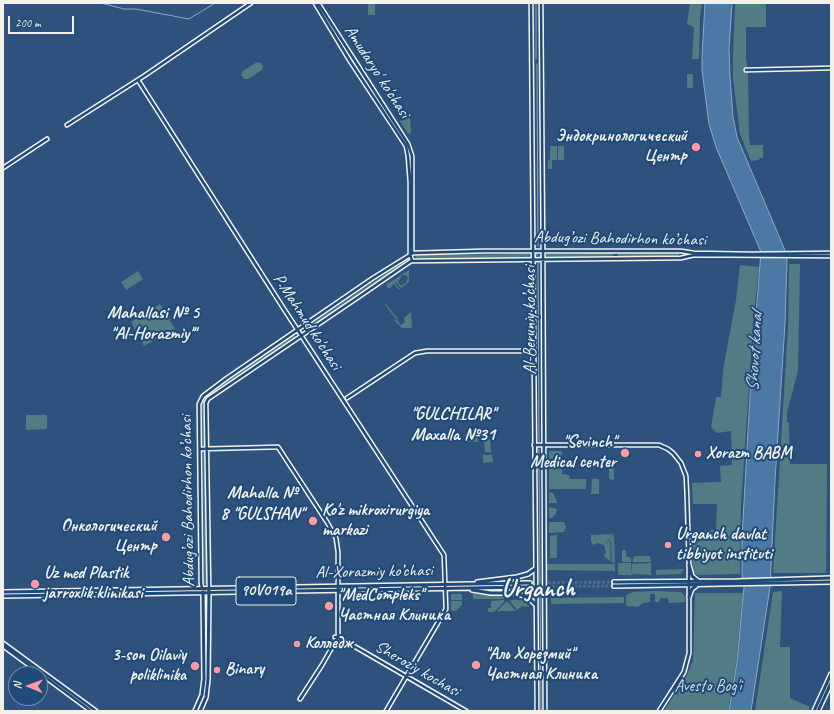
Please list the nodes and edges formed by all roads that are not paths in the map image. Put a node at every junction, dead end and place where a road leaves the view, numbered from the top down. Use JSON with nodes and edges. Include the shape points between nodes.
{"nodes":[{"id":1,"x":251,"y":3,"type":"edge"},
{"id":2,"x":315,"y":3,"type":"edge"},
{"id":3,"x":318,"y":3,"type":"edge"},
{"id":4,"x":531,"y":3,"type":"edge"},
{"id":5,"x":541,"y":3,"type":"edge"},
{"id":6,"x":831,"y":68,"type":"edge"},
{"id":7,"x":746,"y":70,"type":"dead end"},
{"id":8,"x":138,"y":80,"type":"junction"},
{"id":9,"x":67,"y":125,"type":"dead end"},
{"id":10,"x":47,"y":139,"type":"dead end"},
{"id":11,"x":3,"y":168,"type":"edge"},
{"id":12,"x":533,"y":251,"type":"junction"},
{"id":13,"x":543,"y":251,"type":"junction"},
{"id":14,"x":411,"y":254,"type":"junction"},
{"id":15,"x":831,"y":254,"type":"edge"},
{"id":16,"x":752,"y":255,"type":"junction"},
{"id":17,"x":533,"y":259,"type":"junction"},
{"id":18,"x":543,"y":259,"type":"junction"},
{"id":19,"x":412,"y":260,"type":"junction"},
{"id":20,"x":298,"y":330,"type":"junction"},
{"id":21,"x":302,"y":336,"type":"junction"},
{"id":22,"x":533,"y":350,"type":"junction"},
{"id":23,"x":203,"y":396,"type":"junction"},
{"id":24,"x":347,"y":398,"type":"dead end"},
{"id":25,"x":208,"y":399,"type":"junction"},
{"id":26,"x":534,"y":445,"type":"junction"},
{"id":27,"x":544,"y":445,"type":"junction"},
{"id":28,"x":200,"y":449,"type":"junction"},
{"id":29,"x":206,"y":449,"type":"junction"},
{"id":30,"x":689,"y":565,"type":"junction"},
{"id":31,"x":535,"y":569,"type":"junction"},
{"id":32,"x":831,"y":578,"type":"edge"},
{"id":33,"x":786,"y":581,"type":"junction"},
{"id":34,"x":446,"y":582,"type":"junction"},
{"id":35,"x":831,"y":582,"type":"edge"},
{"id":36,"x":530,"y":583,"type":"tunnel mouth"},
{"id":37,"x":689,"y":583,"type":"junction"},
{"id":38,"x":698,"y":583,"type":"junction"},
{"id":39,"x":469,"y":584,"type":"junction"},
{"id":40,"x":614,"y":584,"type":"tunnel mouth"},
{"id":41,"x":338,"y":586,"type":"junction"},
{"id":42,"x":529,"y":587,"type":"tunnel mouth"},
{"id":43,"x":202,"y":588,"type":"junction"},
{"id":44,"x":209,"y":588,"type":"junction"},
{"id":45,"x":446,"y":588,"type":"junction"},
{"id":46,"x":462,"y":588,"type":"junction"},
{"id":47,"x":338,"y":590,"type":"junction"},
{"id":48,"x":3,"y":592,"type":"edge"},
{"id":49,"x":203,"y":592,"type":"junction"},
{"id":50,"x":209,"y":592,"type":"junction"},
{"id":51,"x":3,"y":596,"type":"edge"},
{"id":52,"x":689,"y":597,"type":"junction"},
{"id":53,"x":535,"y":604,"type":"junction"},
{"id":54,"x":337,"y":637,"type":"junction"},
{"id":55,"x":3,"y":643,"type":"edge"},
{"id":56,"x":3,"y":646,"type":"edge"},
{"id":57,"x":206,"y":665,"type":"junction"},
{"id":58,"x":831,"y":674,"type":"edge"},
{"id":59,"x":407,"y":676,"type":"junction"},
{"id":60,"x":831,"y":683,"type":"edge"},
{"id":61,"x":300,"y":699,"type":"dead end"},
{"id":62,"x":820,"y":701,"type":"junction"},
{"id":63,"x":91,"y":711,"type":"edge"},
{"id":64,"x":96,"y":711,"type":"edge"},
{"id":65,"x":195,"y":711,"type":"edge"},
{"id":66,"x":200,"y":711,"type":"edge"},
{"id":67,"x":386,"y":711,"type":"edge"},
{"id":68,"x":466,"y":711,"type":"edge"},
{"id":69,"x":536,"y":711,"type":"edge"},
{"id":70,"x":545,"y":711,"type":"edge"},
{"id":71,"x":659,"y":711,"type":"edge"},
{"id":72,"x":814,"y":711,"type":"edge"},
{"id":73,"x":818,"y":711,"type":"edge"}],
"edges":[{"from":1,"to":8,"type":"main road"},
{"from":2,"to":14,"type":"main road","name":"Amudaryo' ko'chasi","via":[[406,146]]},
{"from":3,"to":14,"type":"main road","name":"Amudaryo' ko'chasi","via":[[408,144],[412,156]]},
{"from":4,"to":12,"type":"main road","name":"Al-Beruniy ko’chasi"},
{"from":5,"to":13,"type":"main road","name":"Al-Beruniy ko’chasi"},
{"from":6,"to":7,"type":"main road"},
{"from":8,"to":9,"type":"main road"},
{"from":8,"to":20,"type":"main road","name":"P.Mahmud ko'chasi"},
{"from":10,"to":11,"type":"main road"},
{"from":12,"to":13,"type":"main road","name":"Abdug’ozi Bahodirhon ko’chasi"},
{"from":12,"to":14,"type":"main road","name":"Abdug’ozi Bahodirhon ko’chasi"},
{"from":12,"to":17,"type":"main road","name":"Al-Beruniy ko’chasi"},
{"from":13,"to":16,"type":"main road","name":"Abdug’ozi Bahodirhon ko’chasi","via":[[680,251]]},
{"from":13,"to":18,"type":"main road","name":"Al-Beruniy ko’chasi"},
{"from":14,"to":19,"type":"main road"},
{"from":14,"to":20,"type":"main road","name":"Abdug’ozi Bahodirhon ko’chasi"},
{"from":15,"to":16,"type":"main road","name":"Abdug’ozi Bahodirhon ko’chasi"},
{"from":16,"to":18,"type":"main road","name":"Abdug’ozi Bahodirhon ko’chasi"},
{"from":17,"to":18,"type":"main road","name":"Abdug’ozi Bahodirhon ko’chasi"},
{"from":17,"to":19,"type":"main road","name":"Abdug’ozi Bahodirhon ko’chasi"},
{"from":17,"to":22,"type":"main road","name":"Al-Beruniy ko’chasi"},
{"from":18,"to":27,"type":"main road","name":"Al-Beruniy ko’chasi"},
{"from":19,"to":21,"type":"main road","name":"Abdug’ozi Bahodirhon ko’chasi"},
{"from":20,"to":21,"type":"main road","name":"P.Mahmud ko'chasi"},
{"from":20,"to":23,"type":"main road","name":"Abdug’ozi Bahodirhon ko’chasi"},
{"from":21,"to":25,"type":"main road","name":"Abdug’ozi Bahodirhon ko’chasi"},
{"from":21,"to":34,"type":"main road","name":"P.Mahmud ko'chasi","via":[[444,555]]},
{"from":22,"to":24,"type":"main road","via":[[427,350],[415,353]]},
{"from":22,"to":26,"type":"main road","name":"Al-Beruniy ko’chasi"},
{"from":23,"to":25,"type":"main road"},
{"from":23,"to":28,"type":"main road","name":"Abdug’ozi Bahodirhon ko’chasi","via":[[199,404]]},
{"from":25,"to":29,"type":"main road","name":"Abdug’ozi Bahodirhon ko’chasi"},
{"from":26,"to":27,"type":"main road"},
{"from":26,"to":31,"type":"main road","name":"Al-Beruniy ko’chasi"},
{"from":27,"to":30,"type":"main road","via":[[652,444],[665,447],[674,453],[686,476]]},
{"from":27,"to":70,"type":"main road","name":"Al-Beruniy ko’chasi"},
{"from":28,"to":29,"type":"main road"},
{"from":28,"to":43,"type":"main road","name":"Abdug’ozi Bahodirhon ko’chasi"},
{"from":29,"to":41,"type":"main road","via":[[278,447],[336,538]]},
{"from":29,"to":44,"type":"main road","name":"Abdug’ozi Bahodirhon ko’chasi"},
{"from":30,"to":37,"type":"main road"},
{"from":30,"to":38,"type":"main road","via":[[692,576]]},
{"from":31,"to":39,"type":"main road","via":[[517,577]]},
{"from":31,"to":53,"type":"main road","name":"Al-Beruniy ko’chasi"},
{"from":32,"to":33,"type":"main road"},
{"from":33,"to":35,"type":"main road"},
{"from":33,"to":38,"type":"main road"},
{"from":34,"to":39,"type":"main road","name":"Al-Xorazmiy ko’chasi","number":"90V019a"},
{"from":34,"to":41,"type":"main road","name":"Al-Xorazmiy ko’chasi","number":"90V019a"},
{"from":34,"to":45,"type":"main road","name":"P.Mahmud ko'chasi"},
{"from":36,"to":39,"type":"main road","name":"Al-Xorazmiy ko’chasi","number":"90V019a"},
{"from":37,"to":38,"type":"main road"},
{"from":37,"to":40,"type":"main road"},
{"from":37,"to":52,"type":"main road"},
{"from":38,"to":52,"type":"main road"},
{"from":41,"to":44,"type":"main road","name":"Al-Xorazmiy ko’chasi","number":"90V019a"},
{"from":41,"to":47,"type":"main road"},
{"from":42,"to":46,"type":"main road","name":"Al-Xorazmiy ko’chasi","number":"90V019a"},
{"from":43,"to":44,"type":"main road","name":"Al-Xorazmiy ko’chasi","number":"90V019a"},
{"from":43,"to":48,"type":"main road","name":"Al-Xorazmiy ko’chasi","number":"90V019a"},
{"from":43,"to":49,"type":"main road","name":"Abdug’ozi Bahodirhon ko’chasi"},
{"from":44,"to":50,"type":"main road","name":"Abdug’ozi Bahodirhon ko’chasi"},
{"from":45,"to":46,"type":"main road","name":"Al-Xorazmiy ko’chasi","number":"90V019a"},
{"from":45,"to":47,"type":"main road","name":"Al-Xorazmiy ko’chasi","number":"90V019a"},
{"from":45,"to":59,"type":"main road","name":"P.Mahmud ko'chasi","via":[[445,614]]},
{"from":46,"to":53,"type":"main road","via":[[491,593],[516,593],[529,598]]},
{"from":47,"to":50,"type":"main road","name":"Al-Xorazmiy ko’chasi","number":"90V019a"},
{"from":47,"to":54,"type":"main road"},
{"from":49,"to":50,"type":"main road","name":"Al-Xorazmiy ko’chasi","number":"90V019a"},
{"from":49,"to":51,"type":"main road","name":"Al-Xorazmiy ko’chasi","number":"90V019a"},
{"from":49,"to":57,"type":"main road","name":"Abdug’ozi Bahodirhon ko’chasi"},
{"from":50,"to":57,"type":"main road","name":"Abdug’ozi Bahodirhon ko’chasi"},
{"from":52,"to":71,"type":"main road","via":[[687,666]]},
{"from":53,"to":69,"type":"main road","name":"Al-Beruniy ko’chasi"},
{"from":54,"to":59,"type":"main road","name":"Sheroziy kochasi"},
{"from":54,"to":61,"type":"main road"},
{"from":55,"to":64,"type":"main road"},
{"from":56,"to":63,"type":"main road"},
{"from":57,"to":65,"type":"main road","name":"Abdug’ozi Bahodirhon ko’chasi","via":[[204,687]]},
{"from":57,"to":66,"type":"main road","name":"Abdug’ozi Bahodirhon ko’chasi","via":[[206,697]]},
{"from":58,"to":62,"type":"main road"},
{"from":59,"to":67,"type":"main road","name":"P.Mahmud ko'chasi"},
{"from":59,"to":68,"type":"main road","name":"Sheroziy kochasi"},
{"from":60,"to":62,"type":"main road"},
{"from":62,"to":72,"type":"main road"},
{"from":62,"to":73,"type":"main road"}]}
